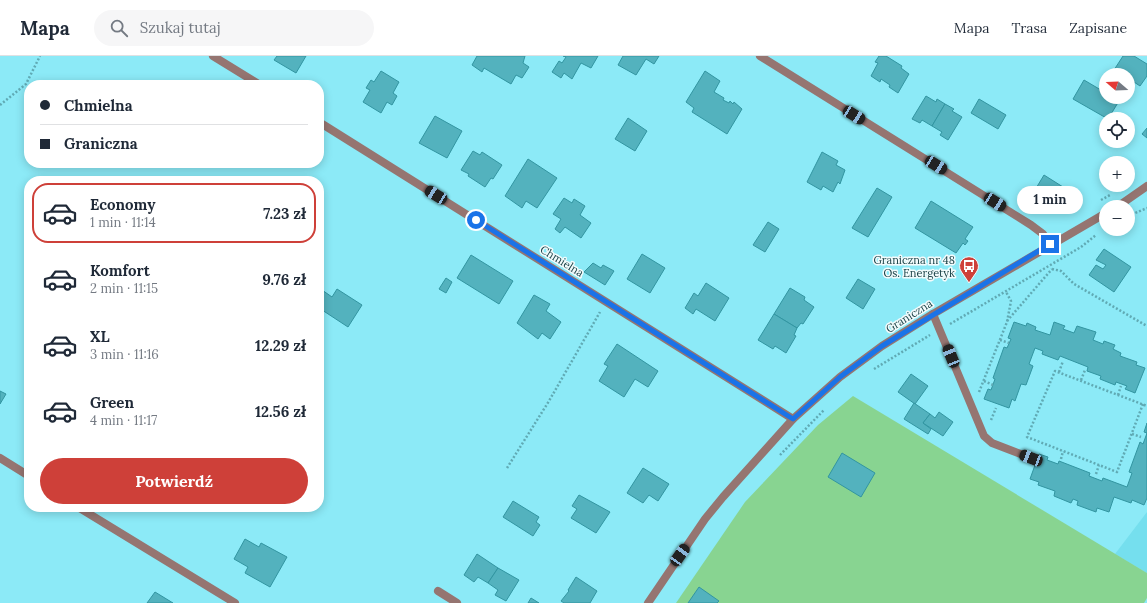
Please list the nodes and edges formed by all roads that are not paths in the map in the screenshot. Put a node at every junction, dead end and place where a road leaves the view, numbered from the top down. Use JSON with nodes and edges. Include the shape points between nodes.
{"nodes":[{"id":1,"x":213,"y":56,"type":"edge"},
{"id":2,"x":760,"y":56,"type":"edge"},
{"id":3,"x":252,"y":80,"type":"edge"},
{"id":4,"x":324,"y":125,"type":"edge"},
{"id":5,"x":1147,"y":186,"type":"edge"},
{"id":6,"x":1127,"y":200,"type":"edge"},
{"id":7,"x":1099,"y":217,"type":"edge"},
{"id":8,"x":1050,"y":244,"type":"junction"},
{"id":9,"x":933,"y":314,"type":"junction"},
{"id":10,"x":793,"y":419,"type":"junction"},
{"id":11,"x":0,"y":458,"type":"edge"},
{"id":12,"x":1031,"y":458,"type":"dead end"},
{"id":13,"x":24,"y":473,"type":"edge"},
{"id":14,"x":86,"y":512,"type":"edge"},
{"id":15,"x":438,"y":591,"type":"dead end"},
{"id":16,"x":235,"y":603,"type":"edge"},
{"id":17,"x":457,"y":603,"type":"edge"},
{"id":18,"x":648,"y":603,"type":"edge"}],
"edges":[{"from":1,"to":3,"type":"street"},
{"from":2,"to":8,"type":"street","via":[[1031,225],[1044,234]]},
{"from":4,"to":10,"type":"street","name":"Chmielna"},
{"from":5,"to":6,"type":"street"},
{"from":7,"to":8,"type":"street","name":"Graniczna"},
{"from":8,"to":9,"type":"street","name":"Graniczna"},
{"from":9,"to":10,"type":"street","name":"Graniczna","via":[[882,346],[840,377]]},
{"from":9,"to":12,"type":"street","via":[[984,436],[992,443]]},
{"from":10,"to":18,"type":"street","name":"Graniczna","via":[[705,519]]},
{"from":11,"to":13,"type":"street"},
{"from":14,"to":16,"type":"street"},
{"from":15,"to":17,"type":"street"}]}
